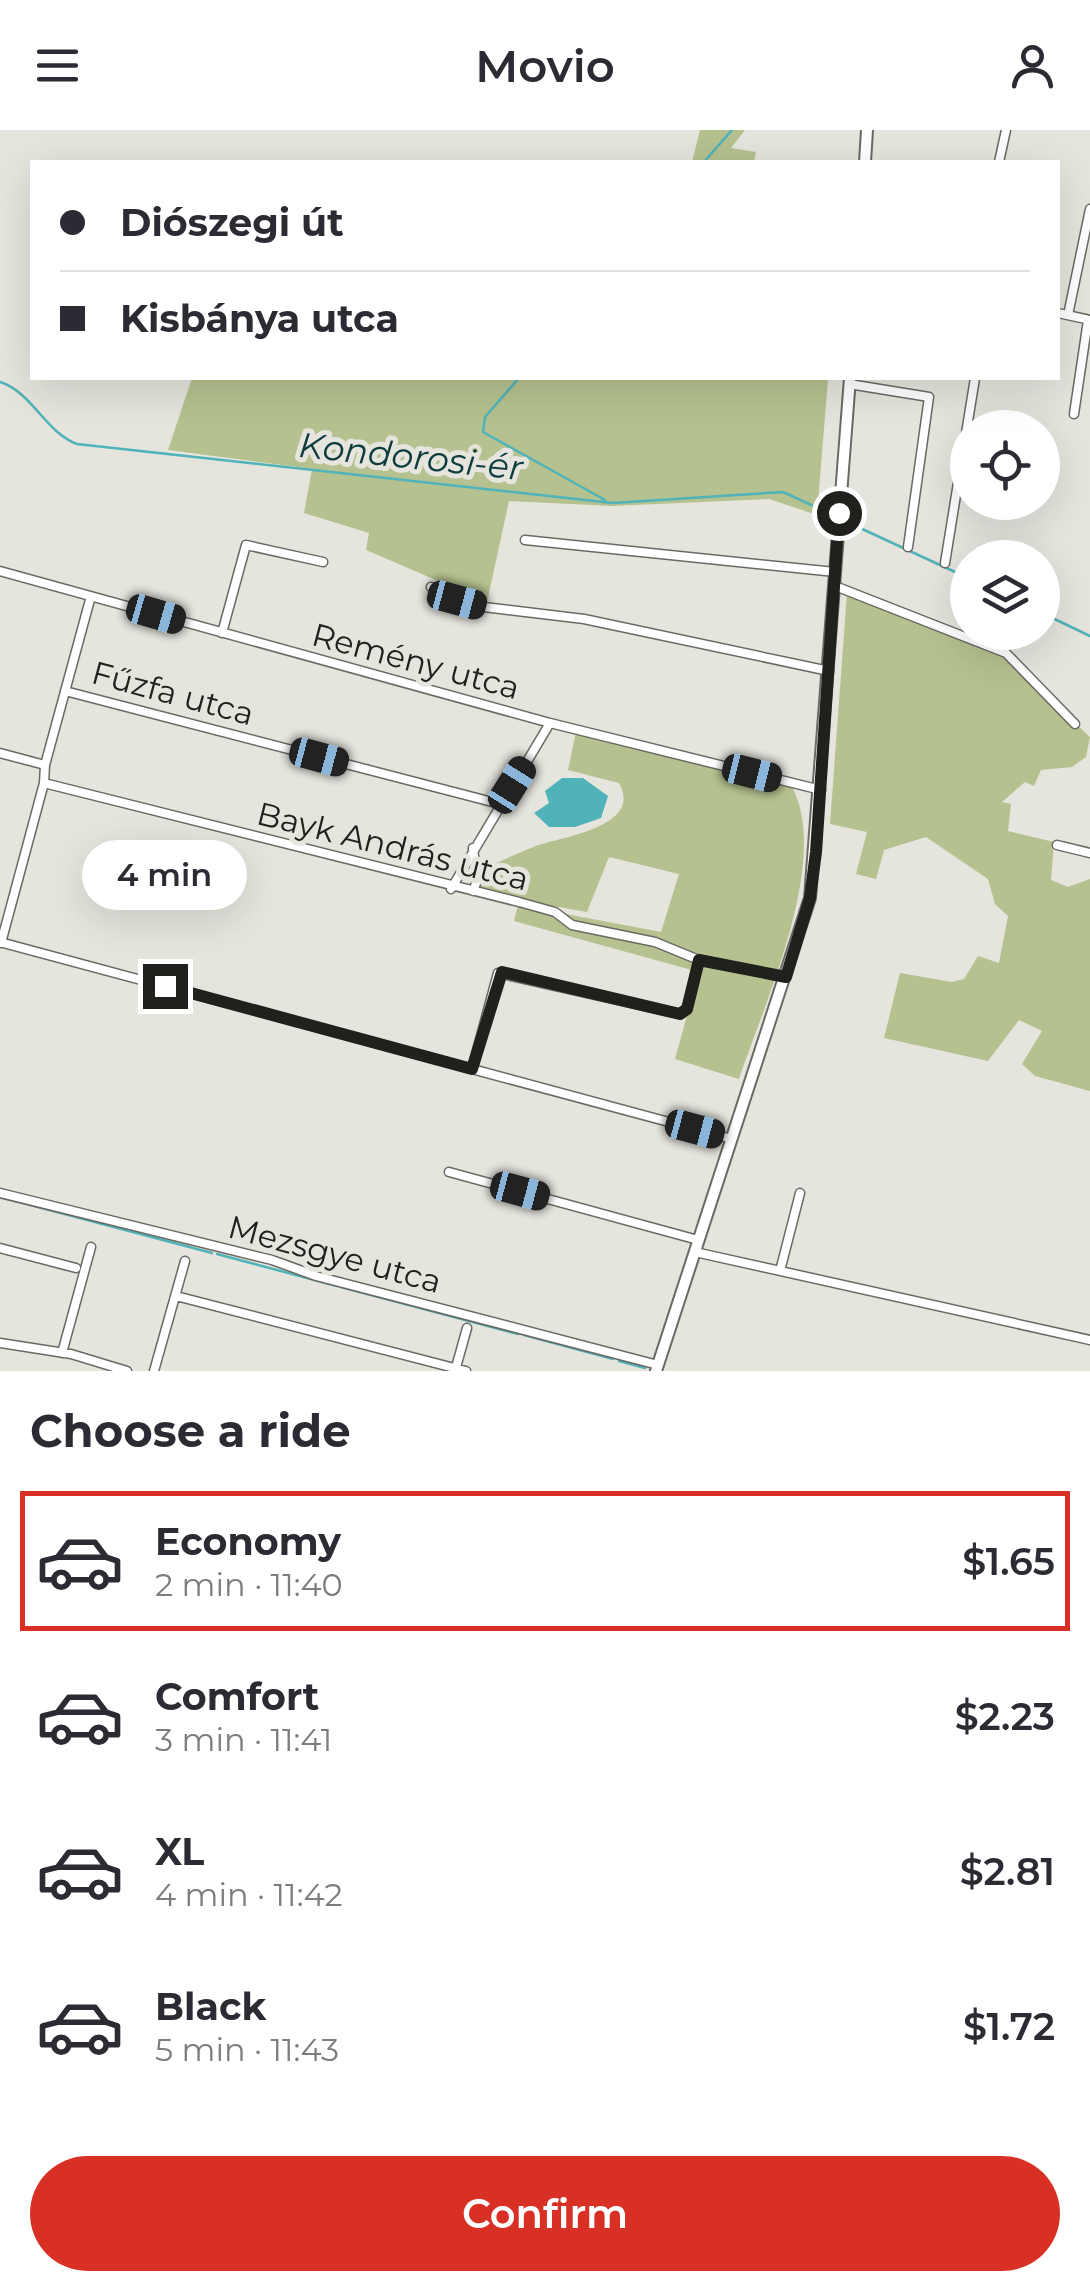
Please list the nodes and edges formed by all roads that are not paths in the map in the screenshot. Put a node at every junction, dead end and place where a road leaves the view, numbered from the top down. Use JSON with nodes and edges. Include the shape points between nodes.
{"nodes":[{"id":1,"x":867,"y":130,"type":"edge"},
{"id":2,"x":1006,"y":130,"type":"edge"},
{"id":3,"x":865,"y":160,"type":"edge"},
{"id":4,"x":999,"y":160,"type":"edge"},
{"id":5,"x":1090,"y":209,"type":"edge"},
{"id":6,"x":1063,"y":314,"type":"edge"},
{"id":7,"x":1089,"y":320,"type":"edge"},
{"id":8,"x":974,"y":380,"type":"edge"},
{"id":9,"x":849,"y":381,"type":"edge"},
{"id":10,"x":1074,"y":414,"type":"dead end"},
{"id":11,"x":525,"y":540,"type":"dead end"},
{"id":12,"x":908,"y":547,"type":"dead end"},
{"id":13,"x":323,"y":562,"type":"dead end"},
{"id":14,"x":945,"y":563,"type":"dead end"},
{"id":15,"x":0,"y":571,"type":"edge"},
{"id":16,"x":835,"y":572,"type":"junction"},
{"id":17,"x":431,"y":586,"type":"dead end"},
{"id":18,"x":835,"y":586,"type":"junction"},
{"id":19,"x":91,"y":596,"type":"junction"},
{"id":20,"x":222,"y":633,"type":"junction"},
{"id":21,"x":829,"y":671,"type":"junction"},
{"id":22,"x":65,"y":691,"type":"junction"},
{"id":23,"x":550,"y":723,"type":"junction"},
{"id":24,"x":1075,"y":724,"type":"dead end"},
{"id":25,"x":0,"y":753,"type":"edge"},
{"id":26,"x":45,"y":765,"type":"junction"},
{"id":27,"x":44,"y":783,"type":"junction"},
{"id":28,"x":821,"y":790,"type":"junction"},
{"id":29,"x":500,"y":804,"type":"junction"},
{"id":30,"x":1057,"y":845,"type":"dead end"},
{"id":31,"x":474,"y":848,"type":"junction"},
{"id":32,"x":1090,"y":853,"type":"edge"},
{"id":33,"x":452,"y":889,"type":"junction"},
{"id":34,"x":473,"y":891,"type":"junction"},
{"id":35,"x":1,"y":942,"type":"edge"},
{"id":36,"x":699,"y":960,"type":"junction"},
{"id":37,"x":786,"y":977,"type":"junction"},
{"id":38,"x":472,"y":1069,"type":"junction"},
{"id":39,"x":732,"y":1138,"type":"junction"},
{"id":40,"x":449,"y":1172,"type":"dead end"},
{"id":41,"x":0,"y":1193,"type":"edge"},
{"id":42,"x":800,"y":1193,"type":"dead end"},
{"id":43,"x":696,"y":1246,"type":"junction"},
{"id":44,"x":91,"y":1247,"type":"dead end"},
{"id":45,"x":0,"y":1248,"type":"edge"},
{"id":46,"x":186,"y":1261,"type":"dead end"},
{"id":47,"x":76,"y":1268,"type":"dead end"},
{"id":48,"x":780,"y":1271,"type":"junction"},
{"id":49,"x":176,"y":1296,"type":"junction"},
{"id":50,"x":467,"y":1328,"type":"dead end"},
{"id":51,"x":1090,"y":1340,"type":"edge"},
{"id":52,"x":0,"y":1343,"type":"edge"},
{"id":53,"x":62,"y":1353,"type":"junction"},
{"id":54,"x":657,"y":1368,"type":"edge"},
{"id":55,"x":455,"y":1370,"type":"edge"},
{"id":56,"x":127,"y":1371,"type":"edge"},
{"id":57,"x":154,"y":1371,"type":"edge"},
{"id":58,"x":466,"y":1371,"type":"edge"}],
"edges":[{"from":1,"to":3,"type":"main road"},
{"from":2,"to":4,"type":"street"},
{"from":5,"to":6,"type":"street"},
{"from":6,"to":7,"type":"street"},
{"from":7,"to":10,"type":"street"},
{"from":8,"to":14,"type":"street"},
{"from":9,"to":12,"type":"street","via":[[930,397]]},
{"from":9,"to":16,"type":"main road"},
{"from":11,"to":16,"type":"street"},
{"from":13,"to":20,"type":"street","via":[[246,545]]},
{"from":15,"to":19,"type":"street","name":"Remény utca"},
{"from":16,"to":18,"type":"main road"},
{"from":17,"to":21,"type":"street","via":[[484,607],[584,619]]},
{"from":18,"to":21,"type":"main road"},
{"from":18,"to":24,"type":"street","via":[[1006,654]]},
{"from":19,"to":20,"type":"street","name":"Remény utca"},
{"from":19,"to":22,"type":"street"},
{"from":20,"to":23,"type":"street","name":"Remény utca"},
{"from":21,"to":28,"type":"main road"},
{"from":22,"to":26,"type":"street"},
{"from":22,"to":29,"type":"street","name":"Fűzfa utca"},
{"from":23,"to":28,"type":"street","name":"Remény utca"},
{"from":23,"to":29,"type":"street"},
{"from":25,"to":26,"type":"street"},
{"from":26,"to":27,"type":"street"},
{"from":27,"to":33,"type":"street","name":"Bayk András utca"},
{"from":27,"to":35,"type":"street"},
{"from":28,"to":37,"type":"main road","via":[[810,898]]},
{"from":29,"to":31,"type":"street"},
{"from":30,"to":32,"type":"street"},
{"from":31,"to":33,"type":"street"},
{"from":31,"to":34,"type":"street"},
{"from":33,"to":34,"type":"street","name":"Bayk András utca"},
{"from":34,"to":36,"type":"street","name":"Bayk András utca"},
{"from":35,"to":38,"type":"street"},
{"from":36,"to":37,"type":"street","name":"Bayk András utca"},
{"from":36,"to":38,"type":"street","via":[[687,1009],[676,1014],[502,972]]},
{"from":37,"to":39,"type":"main road"},
{"from":38,"to":39,"type":"street"},
{"from":39,"to":43,"type":"main road"},
{"from":40,"to":43,"type":"street"},
{"from":41,"to":54,"type":"street","name":"Mezsgye utca","via":[[272,1260]]},
{"from":42,"to":48,"type":"street"},
{"from":43,"to":48,"type":"street"},
{"from":43,"to":54,"type":"main road"},
{"from":44,"to":53,"type":"street"},
{"from":45,"to":47,"type":"street"},
{"from":46,"to":49,"type":"street"},
{"from":48,"to":51,"type":"street"},
{"from":49,"to":55,"type":"street"},
{"from":49,"to":57,"type":"street"},
{"from":50,"to":55,"type":"street"},
{"from":52,"to":53,"type":"street"},
{"from":53,"to":56,"type":"street"},
{"from":55,"to":58,"type":"street"}]}
